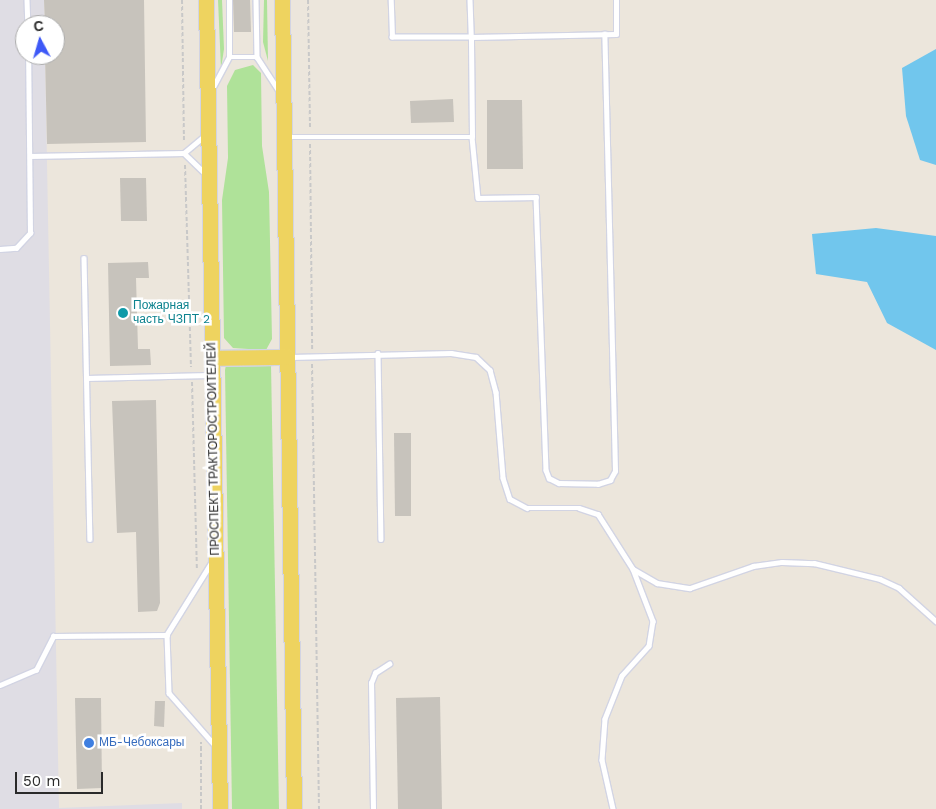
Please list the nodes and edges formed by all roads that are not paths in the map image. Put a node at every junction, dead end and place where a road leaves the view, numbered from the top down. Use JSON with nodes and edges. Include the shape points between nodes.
{"nodes":[{"id":1,"x":27,"y":0,"type":"edge"},
{"id":2,"x":206,"y":0,"type":"edge"},
{"id":3,"x":229,"y":0,"type":"edge"},
{"id":4,"x":256,"y":0,"type":"edge"},
{"id":5,"x":282,"y":0,"type":"edge"},
{"id":6,"x":391,"y":0,"type":"edge"},
{"id":7,"x":470,"y":0,"type":"edge"},
{"id":8,"x":616,"y":0,"type":"edge"},
{"id":9,"x":28,"y":15,"type":"edge"},
{"id":10,"x":604,"y":34,"type":"junction"},
{"id":11,"x":471,"y":37,"type":"junction"},
{"id":12,"x":230,"y":57,"type":"junction"},
{"id":13,"x":257,"y":57,"type":"junction"},
{"id":14,"x":28,"y":65,"type":"edge"},
{"id":15,"x":284,"y":96,"type":"junction"},
{"id":16,"x":208,"y":98,"type":"junction"},
{"id":17,"x":208,"y":132,"type":"junction"},
{"id":18,"x":472,"y":137,"type":"junction"},
{"id":19,"x":284,"y":138,"type":"junction"},
{"id":20,"x":184,"y":154,"type":"junction"},
{"id":21,"x":30,"y":156,"type":"junction"},
{"id":22,"x":209,"y":177,"type":"junction"},
{"id":23,"x":0,"y":249,"type":"edge"},
{"id":24,"x":84,"y":258,"type":"dead end"},
{"id":25,"x":378,"y":353,"type":"junction"},
{"id":26,"x":287,"y":357,"type":"junction"},
{"id":27,"x":212,"y":358,"type":"junction"},
{"id":28,"x":212,"y":375,"type":"junction"},
{"id":29,"x":87,"y":378,"type":"junction"},
{"id":30,"x":90,"y":539,"type":"dead end"},
{"id":31,"x":382,"y":539,"type":"dead end"},
{"id":32,"x":216,"y":556,"type":"junction"},
{"id":33,"x":633,"y":569,"type":"junction"},
{"id":34,"x":936,"y":621,"type":"edge"},
{"id":35,"x":167,"y":635,"type":"junction"},
{"id":36,"x":389,"y":664,"type":"dead end"},
{"id":37,"x":0,"y":685,"type":"edge"},
{"id":38,"x":219,"y":749,"type":"junction"},
{"id":39,"x":220,"y":809,"type":"edge"},
{"id":40,"x":294,"y":809,"type":"edge"},
{"id":41,"x":373,"y":809,"type":"edge"},
{"id":42,"x":613,"y":809,"type":"edge"}],
"edges":[{"from":1,"to":9,"type":"lane"},
{"from":2,"to":16,"type":"main road","name":"ПРОСПЕКТ ТРАКТОРОСТРОИТЕЛЕЙ"},
{"from":3,"to":12,"type":"lane"},
{"from":4,"to":13,"type":"lane"},
{"from":5,"to":15,"type":"main road"},
{"from":6,"to":11,"type":"lane","via":[[392,36]]},
{"from":7,"to":11,"type":"lane"},
{"from":8,"to":10,"type":"lane","via":[[616,34]]},
{"from":10,"to":11,"type":"lane"},
{"from":10,"to":18,"type":"lane","via":[[615,470],[610,480],[598,484],[559,483],[549,478],[546,470],[536,197],[478,198]]},
{"from":11,"to":18,"type":"lane"},
{"from":12,"to":13,"type":"lane"},
{"from":12,"to":16,"type":"lane"},
{"from":13,"to":15,"type":"lane"},
{"from":14,"to":21,"type":"lane"},
{"from":15,"to":19,"type":"main road"},
{"from":16,"to":17,"type":"main road","name":"ПРОСПЕКТ ТРАКТОРОСТРОИТЕЛЕЙ"},
{"from":17,"to":20,"type":"lane"},
{"from":17,"to":22,"type":"main road","name":"ПРОСПЕКТ ТРАКТОРОСТРОИТЕЛЕЙ"},
{"from":18,"to":19,"type":"lane"},
{"from":19,"to":26,"type":"main road"},
{"from":20,"to":21,"type":"lane"},
{"from":20,"to":22,"type":"lane"},
{"from":21,"to":23,"type":"lane","via":[[30,233],[16,248]]},
{"from":22,"to":27,"type":"main road","name":"ПРОСПЕКТ ТРАКТОРОСТРОИТЕЛЕЙ"},
{"from":24,"to":29,"type":"lane"},
{"from":25,"to":26,"type":"lane"},
{"from":25,"to":31,"type":"lane"},
{"from":25,"to":33,"type":"lane","via":[[451,352],[476,357],[490,370],[496,392],[503,478],[510,499],[527,508],[579,508],[598,514]]},
{"from":26,"to":27,"type":"main road"},
{"from":26,"to":40,"type":"main road"},
{"from":27,"to":28,"type":"main road","name":"ПРОСПЕКТ ТРАКТОРОСТРОИТЕЛЕЙ"},
{"from":28,"to":29,"type":"lane"},
{"from":28,"to":32,"type":"main road","name":"ПРОСПЕКТ ТРАКТОРОСТРОИТЕЛЕЙ"},
{"from":29,"to":30,"type":"lane"},
{"from":32,"to":35,"type":"lane"},
{"from":32,"to":38,"type":"main road","name":"ПРОСПЕКТ ТРАКТОРОСТРОИТЕЛЕЙ"},
{"from":33,"to":34,"type":"lane","via":[[657,583],[690,588],[753,566],[782,562],[814,563],[880,579],[899,588]]},
{"from":33,"to":42,"type":"lane","via":[[650,608],[652,634],[649,646],[622,676],[605,719],[602,760]]},
{"from":35,"to":37,"type":"lane","via":[[54,636],[36,670]]},
{"from":35,"to":38,"type":"lane","via":[[169,693]]},
{"from":36,"to":41,"type":"lane","via":[[375,673],[371,683]]},
{"from":38,"to":39,"type":"main road","name":"ПРОСПЕКТ ТРАКТОРОСТРОИТЕЛЕЙ"}]}
